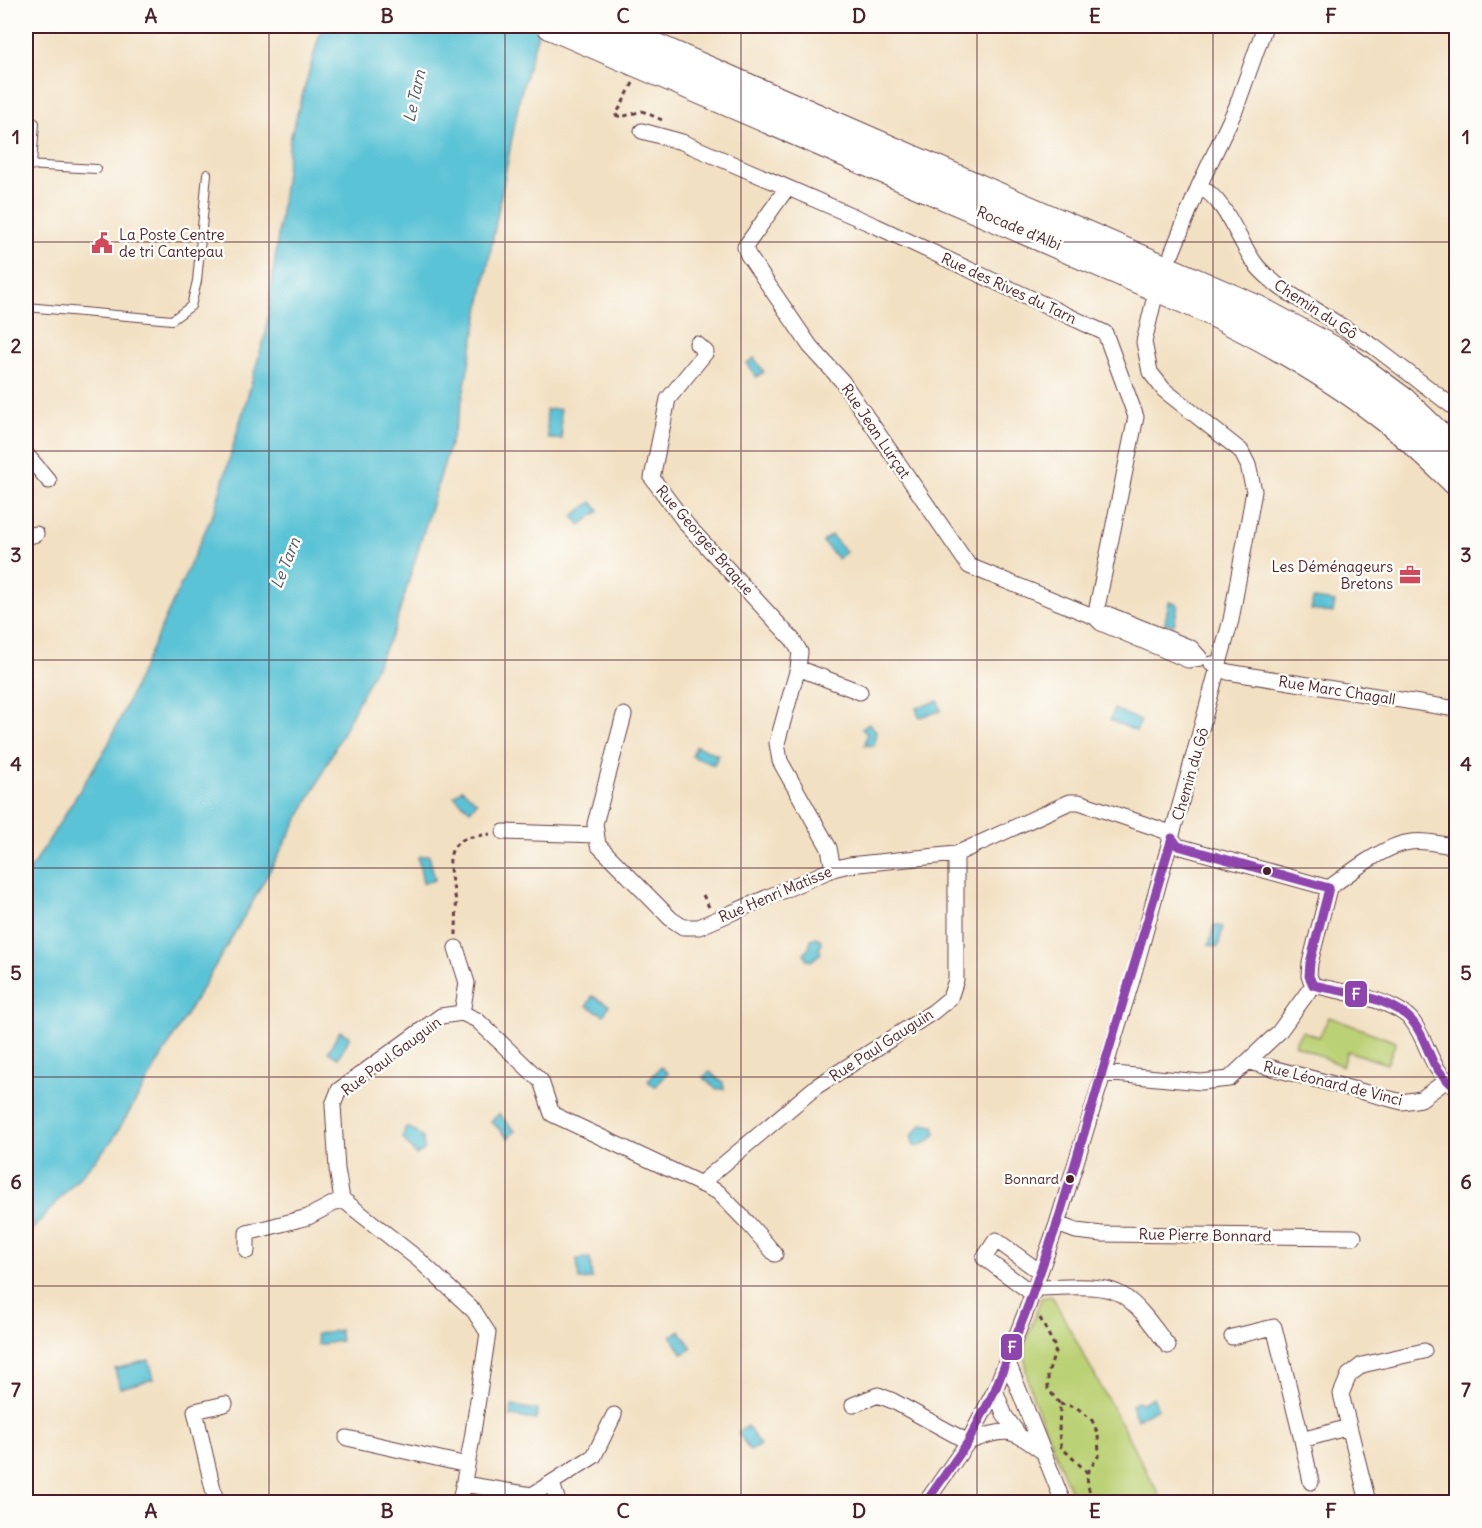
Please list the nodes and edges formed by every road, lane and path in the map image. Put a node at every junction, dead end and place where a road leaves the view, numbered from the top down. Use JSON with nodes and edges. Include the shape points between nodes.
{"nodes":[{"id":1,"x":551,"y":26,"type":"edge"},
{"id":2,"x":607,"y":26,"type":"edge"},
{"id":3,"x":1265,"y":26,"type":"edge"},
{"id":4,"x":632,"y":48,"type":"junction"},
{"id":5,"x":26,"y":119,"type":"edge"},
{"id":6,"x":642,"y":131,"type":"dead end"},
{"id":7,"x":29,"y":165,"type":"edge"},
{"id":8,"x":97,"y":169,"type":"dead end"},
{"id":9,"x":207,"y":174,"type":"dead end"},
{"id":10,"x":1199,"y":186,"type":"junction"},
{"id":11,"x":787,"y":188,"type":"junction"},
{"id":12,"x":1172,"y":253,"type":"dead end"},
{"id":13,"x":1154,"y":300,"type":"dead end"},
{"id":14,"x":26,"y":307,"type":"edge"},
{"id":15,"x":697,"y":344,"type":"dead end"},
{"id":16,"x":1456,"y":409,"type":"edge"},
{"id":17,"x":1456,"y":452,"type":"edge"},
{"id":18,"x":26,"y":454,"type":"edge"},
{"id":19,"x":49,"y":481,"type":"dead end"},
{"id":20,"x":1456,"y":482,"type":"edge"},
{"id":21,"x":1095,"y":617,"type":"junction"},
{"id":22,"x":1219,"y":667,"type":"junction"},
{"id":23,"x":798,"y":668,"type":"junction"},
{"id":24,"x":860,"y":692,"type":"dead end"},
{"id":25,"x":1456,"y":709,"type":"edge"},
{"id":26,"x":624,"y":715,"type":"dead end"},
{"id":27,"x":504,"y":832,"type":"joint"},
{"id":28,"x":596,"y":835,"type":"junction"},
{"id":29,"x":1172,"y":838,"type":"junction"},
{"id":30,"x":1456,"y":847,"type":"edge"},
{"id":31,"x":956,"y":854,"type":"junction"},
{"id":32,"x":833,"y":869,"type":"junction"},
{"id":33,"x":1329,"y":888,"type":"junction"},
{"id":34,"x":703,"y":895,"type":"dead end"},
{"id":35,"x":712,"y":911,"type":"dead end"},
{"id":36,"x":456,"y":948,"type":"joint"},
{"id":37,"x":1313,"y":985,"type":"junction"},
{"id":38,"x":462,"y":1013,"type":"junction"},
{"id":39,"x":1249,"y":1062,"type":"junction"},
{"id":40,"x":1103,"y":1073,"type":"junction"},
{"id":41,"x":1452,"y":1084,"type":"edge"},
{"id":42,"x":700,"y":1184,"type":"junction"},
{"id":43,"x":342,"y":1199,"type":"junction"},
{"id":44,"x":1057,"y":1224,"type":"junction"},
{"id":45,"x":1354,"y":1237,"type":"dead end"},
{"id":46,"x":247,"y":1251,"type":"dead end"},
{"id":47,"x":775,"y":1254,"type":"dead end"},
{"id":48,"x":1040,"y":1272,"type":"junction"},
{"id":49,"x":1032,"y":1296,"type":"junction"},
{"id":50,"x":1232,"y":1337,"type":"dead end"},
{"id":51,"x":1168,"y":1346,"type":"dead end"},
{"id":52,"x":1424,"y":1351,"type":"dead end"},
{"id":53,"x":1006,"y":1360,"type":"junction"},
{"id":54,"x":995,"y":1390,"type":"junction"},
{"id":55,"x":225,"y":1404,"type":"dead end"},
{"id":56,"x":1060,"y":1404,"type":"junction"},
{"id":57,"x":853,"y":1405,"type":"dead end"},
{"id":58,"x":614,"y":1415,"type":"dead end"},
{"id":59,"x":1349,"y":1427,"type":"junction"},
{"id":60,"x":1018,"y":1434,"type":"junction"},
{"id":61,"x":346,"y":1438,"type":"dead end"},
{"id":62,"x":1302,"y":1440,"type":"junction"},
{"id":63,"x":968,"y":1442,"type":"junction"},
{"id":64,"x":1042,"y":1452,"type":"junction"},
{"id":65,"x":468,"y":1465,"type":"junction"},
{"id":66,"x":1086,"y":1475,"type":"junction"},
{"id":67,"x":1311,"y":1482,"type":"dead end"},
{"id":68,"x":552,"y":1483,"type":"junction"},
{"id":69,"x":464,"y":1484,"type":"junction"},
{"id":70,"x":1090,"y":1497,"type":"junction"},
{"id":71,"x":216,"y":1503,"type":"edge"},
{"id":72,"x":460,"y":1503,"type":"edge"},
{"id":73,"x":558,"y":1503,"type":"edge"},
{"id":74,"x":926,"y":1503,"type":"edge"},
{"id":75,"x":1063,"y":1503,"type":"edge"},
{"id":76,"x":1079,"y":1503,"type":"edge"},
{"id":77,"x":1091,"y":1503,"type":"edge"},
{"id":78,"x":1368,"y":1503,"type":"edge"}],
"edges":[{"from":1,"to":4,"type":"highway","name":"Rocade d'Albi"},
{"from":2,"to":4,"type":"highway","name":"Rocade d'Albi"},
{"from":3,"to":10,"type":"street","via":[[1236,108]]},
{"from":4,"to":17,"type":"highway","name":"Rocade d'Albi","via":[[1257,309],[1337,352],[1403,401]]},
{"from":4,"to":20,"type":"highway","name":"Rocade d'Albi","via":[[1250,330],[1384,417]]},
{"from":5,"to":7,"type":"lane","via":[[35,123]]},
{"from":6,"to":11,"type":"street","name":"Rue des Rives du Tarn","via":[[682,142]]},
{"from":7,"to":8,"type":"lane"},
{"from":9,"to":14,"type":"lane","via":[[197,281],[191,306],[172,320]]},
{"from":10,"to":12,"type":"street"},
{"from":10,"to":16,"type":"street","name":"Chemin du Gô","via":[[1212,194],[1265,275],[1399,364]]},
{"from":11,"to":21,"type":"street","name":"Rue Jean Lurçat","via":[[745,247],[810,346],[842,381],[969,566]]},
{"from":11,"to":21,"type":"street","name":"Rue des Rives du Tarn","via":[[1105,333],[1136,417]]},
{"from":13,"to":22,"type":"street","name":"Chemin du Gô","via":[[1144,342],[1150,372],[1164,390],[1241,451],[1254,491],[1232,620]]},
{"from":15,"to":23,"type":"street","name":"Rue Georges Braque","via":[[706,352],[668,399],[652,478],[687,525],[793,640],[800,652]]},
{"from":18,"to":19,"type":"street"},
{"from":21,"to":22,"type":"street","name":"Rue Jean Lurçat","via":[[1101,624],[1188,660],[1200,658]]},
{"from":22,"to":25,"type":"street","name":"Rue Marc Chagall","via":[[1228,672]]},
{"from":22,"to":29,"type":"street","name":"Chemin du Gô"},
{"from":23,"to":24,"type":"street"},
{"from":23,"to":32,"type":"street","name":"Rue Georges Braque","via":[[777,743],[778,752],[829,848]]},
{"from":26,"to":28,"type":"street","via":[[595,824]]},
{"from":27,"to":28,"type":"street"},
{"from":27,"to":36,"type":"path","via":[[467,839],[451,851]]},
{"from":28,"to":32,"type":"street","name":"Rue Henri Matisse","via":[[598,845],[646,896],[683,927],[699,927]]},
{"from":29,"to":31,"type":"street","name":"Rue Henri Matisse","via":[[1165,831],[1070,802]]},
{"from":29,"to":33,"type":"street","name":"Rue Henri Matisse","via":[[1178,846]]},
{"from":29,"to":40,"type":"street","name":"Chemin du Gô"},
{"from":30,"to":33,"type":"street","via":[[1432,843],[1395,846]]},
{"from":31,"to":32,"type":"street","name":"Rue Henri Matisse"},
{"from":31,"to":42,"type":"street","name":"Rue Paul Gauguin","via":[[956,980],[950,998],[817,1086]]},
{"from":33,"to":37,"type":"street","via":[[1310,963]]},
{"from":34,"to":35,"type":"path"},
{"from":36,"to":38,"type":"street","via":[[467,983]]},
{"from":37,"to":39,"type":"street","name":"Rue Léonard de Vinci","via":[[1280,1032]]},
{"from":37,"to":41,"type":"street","name":"Rue Léonard de Vinci","via":[[1385,1004],[1407,1016],[1440,1074]]},
{"from":38,"to":42,"type":"street","via":[[477,1020],[541,1082],[552,1114]]},
{"from":38,"to":43,"type":"street","name":"Rue Paul Gauguin","via":[[441,1016],[339,1090],[333,1105]]},
{"from":39,"to":40,"type":"street","name":"Rue Léonard de Vinci","via":[[1229,1079],[1202,1082]]},
{"from":39,"to":41,"type":"street","name":"Rue Léonard de Vinci","via":[[1402,1102],[1421,1099]]},
{"from":40,"to":44,"type":"street","name":"Chemin du Gô"},
{"from":42,"to":47,"type":"street","via":[[718,1192]]},
{"from":43,"to":46,"type":"street","via":[[308,1217],[247,1233]]},
{"from":43,"to":65,"type":"street","via":[[418,1259],[474,1311],[488,1333]]},
{"from":44,"to":45,"type":"street","name":"Rue Pierre Bonnard","via":[[1102,1234]]},
{"from":44,"to":48,"type":"street","name":"Chemin du Gô"},
{"from":48,"to":49,"type":"street","name":"Chemin du Gô"},
{"from":48,"to":49,"type":"street","via":[[996,1240],[984,1258]]},
{"from":49,"to":51,"type":"street","via":[[1098,1287],[1120,1293],[1138,1308]]},
{"from":49,"to":53,"type":"street","name":"Chemin du Gô"},
{"from":49,"to":56,"type":"path","via":[[1035,1311],[1056,1349],[1048,1389]]},
{"from":50,"to":62,"type":"street","via":[[1274,1328]]},
{"from":52,"to":59,"type":"street","via":[[1362,1365],[1349,1375],[1341,1394]]},
{"from":53,"to":54,"type":"street","name":"Chemin du Gô"},
{"from":53,"to":64,"type":"street"},
{"from":54,"to":60,"type":"street","via":[[1005,1416]]},
{"from":54,"to":63,"type":"street","name":"Chemin du Gô"},
{"from":55,"to":71,"type":"street","via":[[195,1411]]},
{"from":56,"to":66,"type":"path","via":[[1061,1447]]},
{"from":56,"to":66,"type":"path","via":[[1084,1413],[1098,1434],[1099,1455]]},
{"from":57,"to":63,"type":"street","via":[[878,1395]]},
{"from":58,"to":68,"type":"street","via":[[594,1456]]},
{"from":59,"to":62,"type":"street"},
{"from":59,"to":78,"type":"street"},
{"from":60,"to":63,"type":"street","via":[[997,1432]]},
{"from":60,"to":64,"type":"street"},
{"from":61,"to":65,"type":"street"},
{"from":62,"to":67,"type":"street"},
{"from":63,"to":74,"type":"street","name":"Chemin du Gô"},
{"from":64,"to":75,"type":"street"},
{"from":65,"to":69,"type":"street"},
{"from":66,"to":70,"type":"path"},
{"from":68,"to":69,"type":"street","via":[[532,1495]]},
{"from":68,"to":73,"type":"street"},
{"from":69,"to":72,"type":"street"},
{"from":70,"to":76,"type":"path"},
{"from":70,"to":77,"type":"path"}]}
